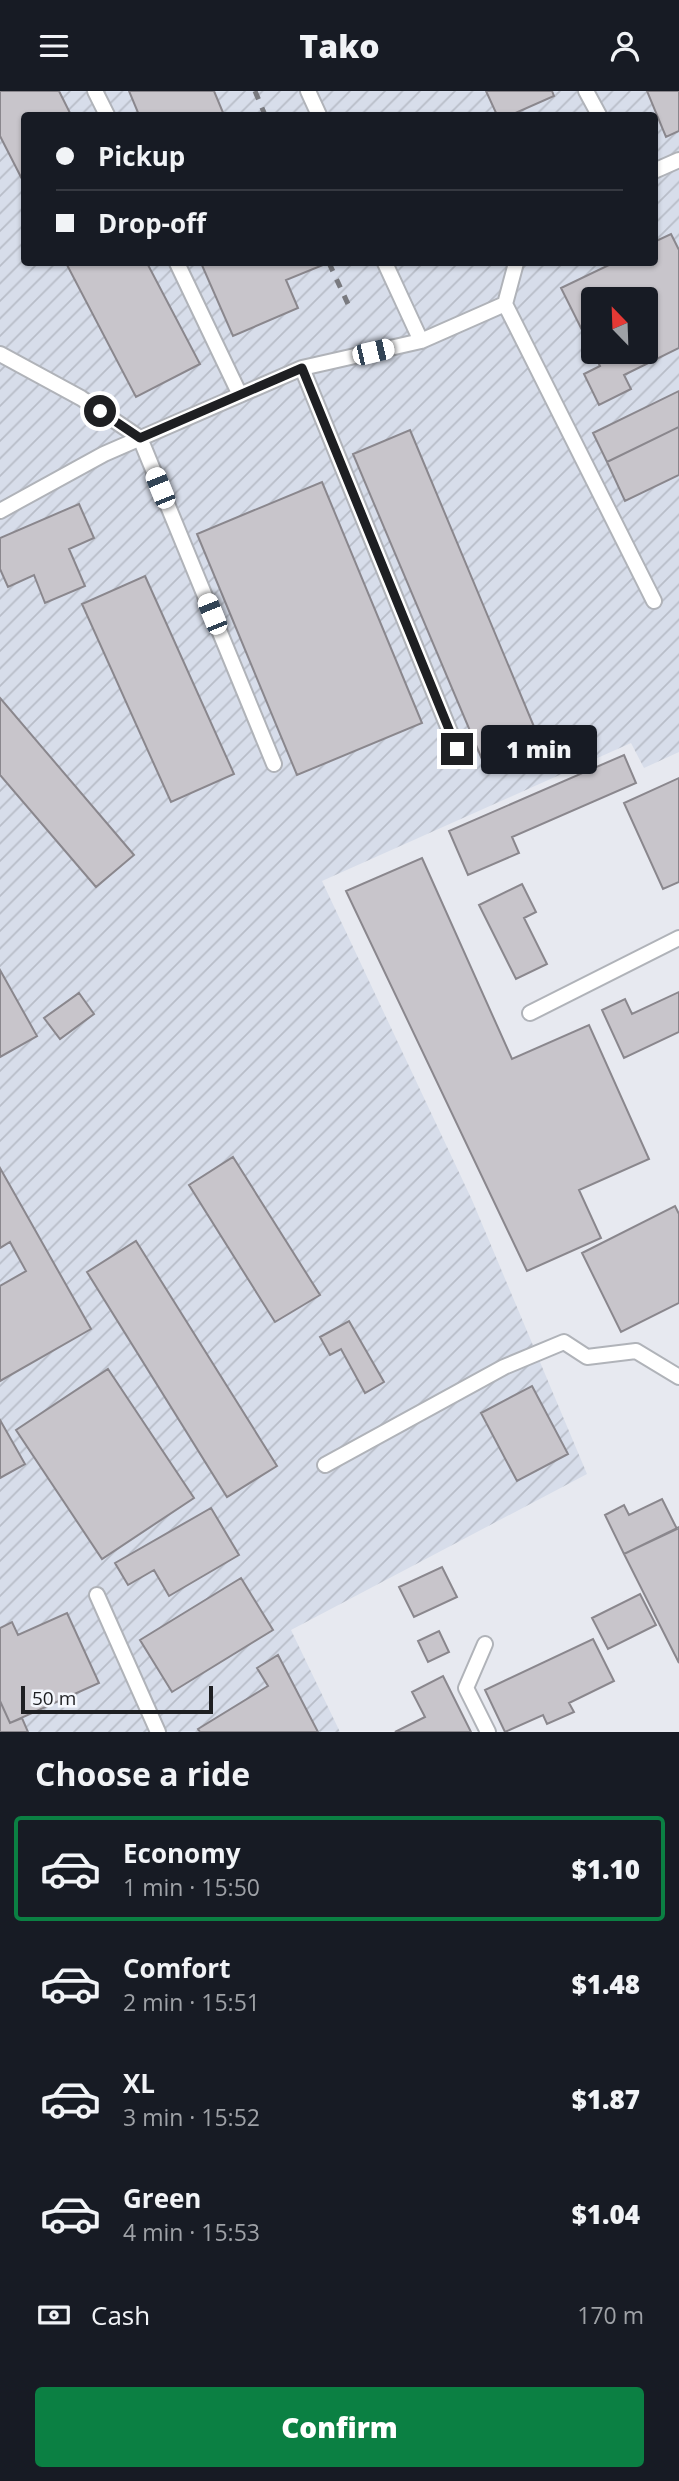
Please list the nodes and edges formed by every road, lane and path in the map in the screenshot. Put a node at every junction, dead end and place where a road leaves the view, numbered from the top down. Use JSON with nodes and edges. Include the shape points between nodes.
{"nodes":[{"id":1,"x":95,"y":91,"type":"edge"},
{"id":2,"x":308,"y":91,"type":"edge"},
{"id":3,"x":586,"y":91,"type":"edge"},
{"id":4,"x":106,"y":112,"type":"edge"},
{"id":5,"x":318,"y":112,"type":"edge"},
{"id":6,"x":597,"y":112,"type":"edge"},
{"id":7,"x":679,"y":160,"type":"edge"},
{"id":8,"x":658,"y":169,"type":"edge"},
{"id":9,"x":178,"y":266,"type":"edge"},
{"id":10,"x":386,"y":266,"type":"edge"},
{"id":11,"x":515,"y":266,"type":"edge"},
{"id":12,"x":505,"y":304,"type":"junction"},
{"id":13,"x":421,"y":341,"type":"junction"},
{"id":14,"x":0,"y":354,"type":"edge"},
{"id":15,"x":302,"y":368,"type":"junction"},
{"id":16,"x":240,"y":395,"type":"junction"},
{"id":17,"x":140,"y":438,"type":"junction"},
{"id":18,"x":0,"y":511,"type":"edge"},
{"id":19,"x":654,"y":601,"type":"dead end"},
{"id":20,"x":457,"y":749,"type":"dead end"},
{"id":21,"x":274,"y":764,"type":"dead end"},
{"id":22,"x":679,"y":938,"type":"edge"},
{"id":23,"x":530,"y":1013,"type":"dead end"},
{"id":24,"x":679,"y":1377,"type":"edge"},
{"id":25,"x":325,"y":1465,"type":"dead end"},
{"id":26,"x":97,"y":1595,"type":"dead end"},
{"id":27,"x":485,"y":1644,"type":"dead end"},
{"id":28,"x":158,"y":1732,"type":"edge"},
{"id":29,"x":488,"y":1732,"type":"edge"}],
"edges":[{"from":1,"to":4,"type":"lane"},
{"from":2,"to":5,"type":"lane"},
{"from":3,"to":6,"type":"lane"},
{"from":7,"to":8,"type":"lane"},
{"from":9,"to":16,"type":"lane"},
{"from":10,"to":13,"type":"lane"},
{"from":11,"to":12,"type":"lane"},
{"from":12,"to":13,"type":"lane"},
{"from":12,"to":19,"type":"lane"},
{"from":13,"to":15,"type":"lane"},
{"from":14,"to":17,"type":"lane","via":[[81,398]]},
{"from":15,"to":16,"type":"lane"},
{"from":15,"to":20,"type":"lane"},
{"from":16,"to":17,"type":"lane"},
{"from":17,"to":18,"type":"lane"},
{"from":17,"to":21,"type":"lane"},
{"from":22,"to":23,"type":"lane"},
{"from":24,"to":25,"type":"lane","via":[[636,1351],[587,1356],[564,1342],[504,1367]]},
{"from":26,"to":28,"type":"lane"},
{"from":27,"to":29,"type":"lane","via":[[466,1688]]}]}
